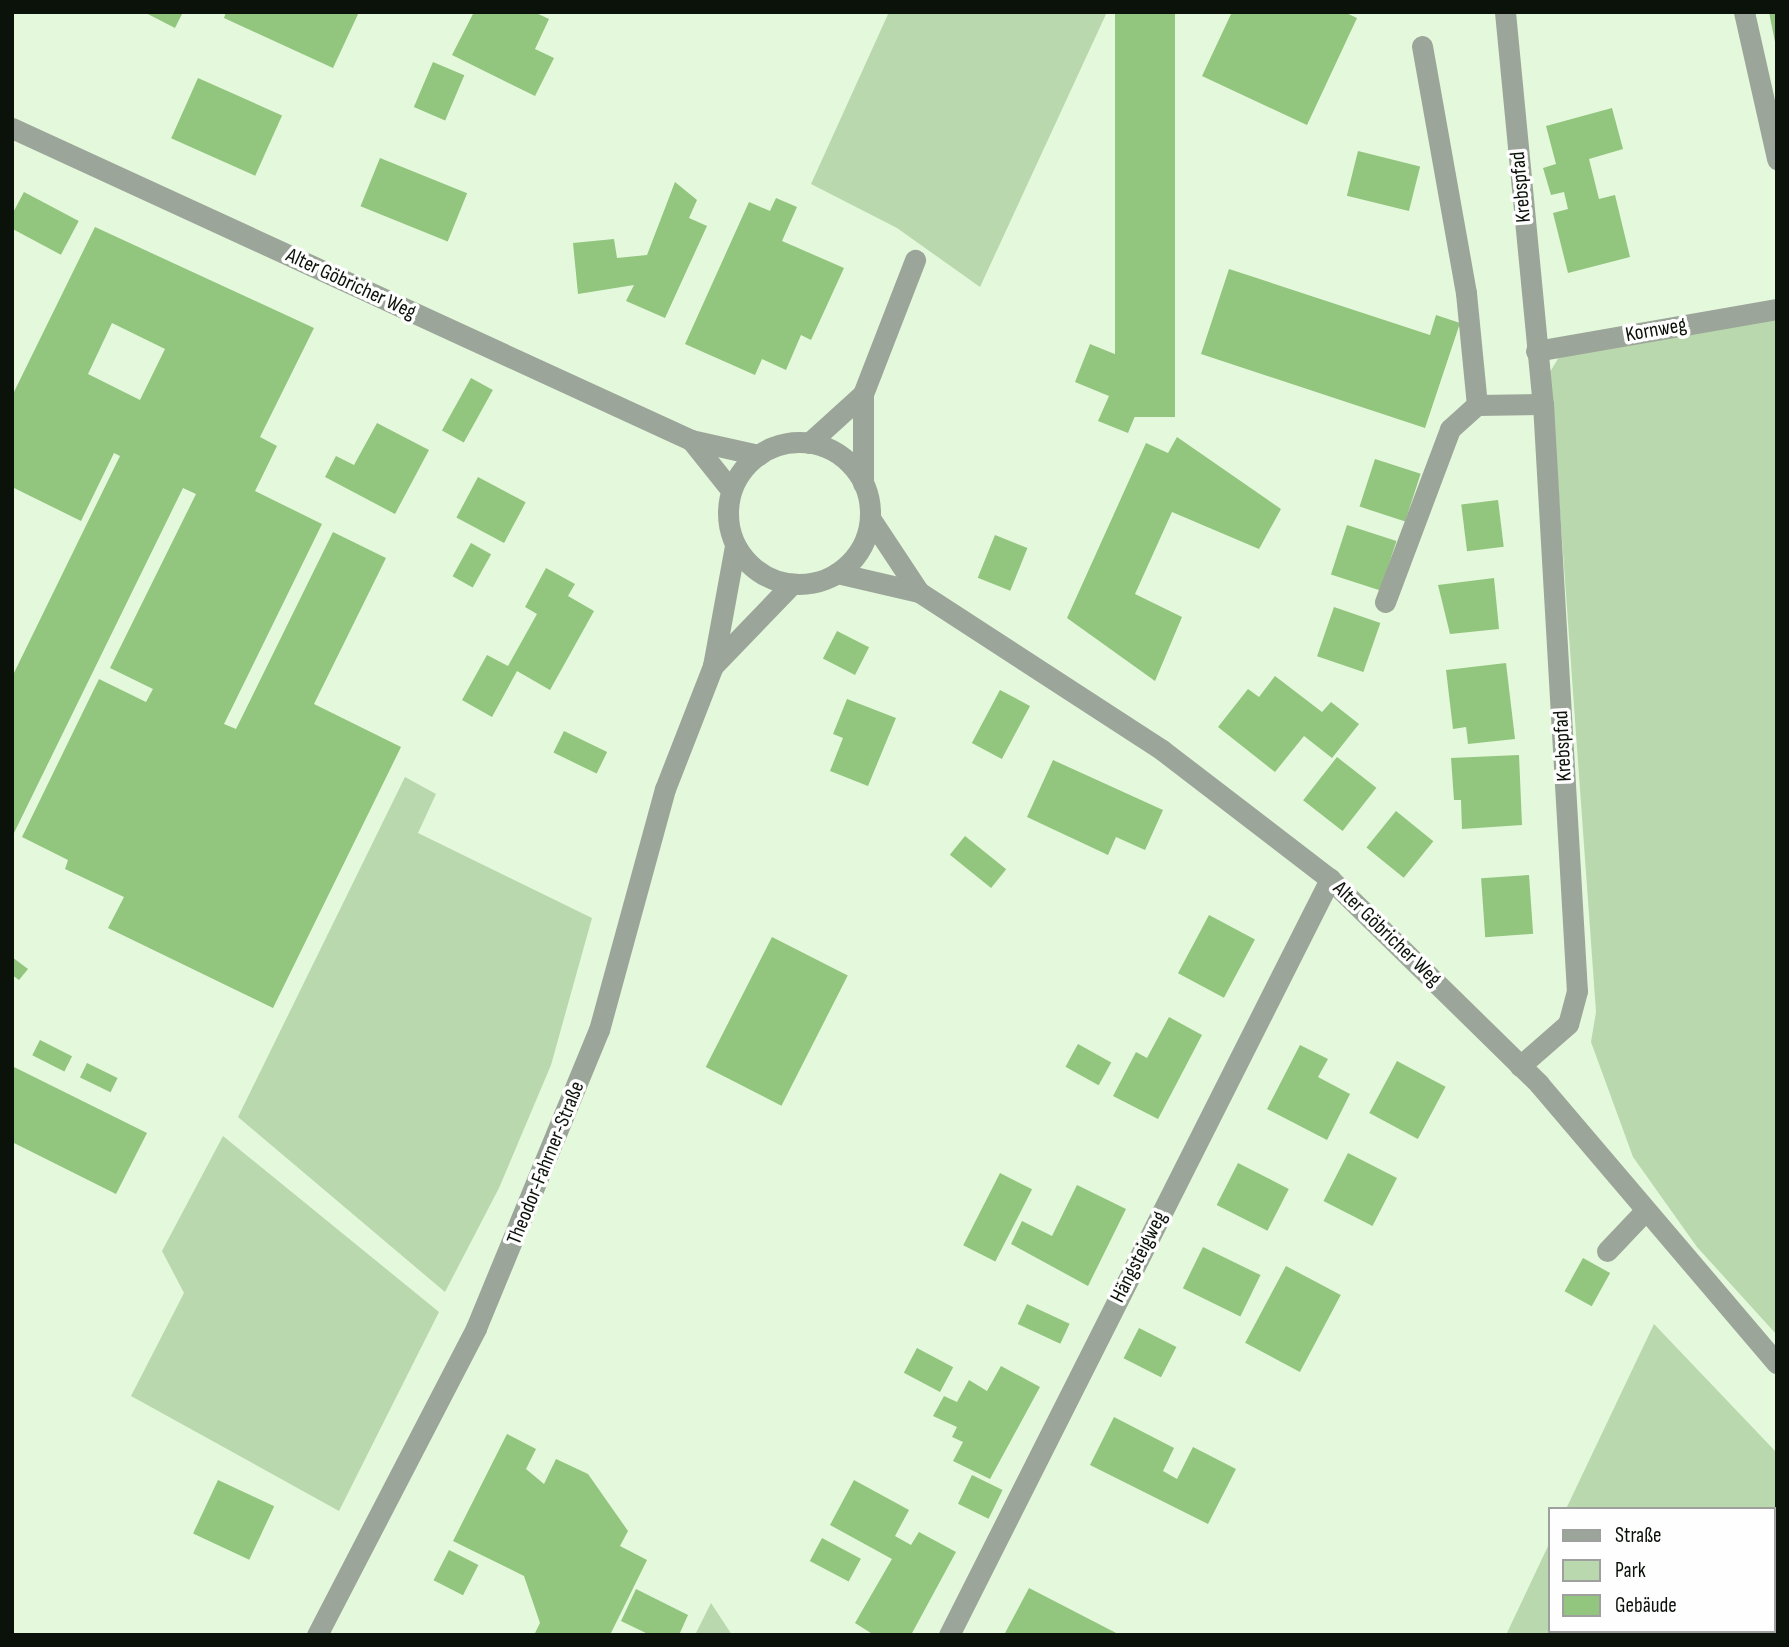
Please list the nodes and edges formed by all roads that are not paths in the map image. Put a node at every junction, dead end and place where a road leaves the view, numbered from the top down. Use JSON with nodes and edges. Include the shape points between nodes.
{"nodes":[{"id":1,"x":1505,"y":12,"type":"edge"},
{"id":2,"x":1744,"y":12,"type":"edge"},
{"id":3,"x":1422,"y":46,"type":"dead end"},
{"id":4,"x":12,"y":128,"type":"edge"},
{"id":5,"x":1777,"y":159,"type":"edge"},
{"id":6,"x":915,"y":260,"type":"dead end"},
{"id":7,"x":1777,"y":309,"type":"edge"},
{"id":8,"x":1536,"y":351,"type":"junction"},
{"id":9,"x":863,"y":394,"type":"junction"},
{"id":10,"x":1543,"y":404,"type":"junction"},
{"id":11,"x":1477,"y":405,"type":"junction"},
{"id":12,"x":691,"y":440,"type":"junction"},
{"id":13,"x":809,"y":443,"type":"junction"},
{"id":14,"x":758,"y":454,"type":"junction"},
{"id":15,"x":863,"y":483,"type":"junction"},
{"id":16,"x":732,"y":490,"type":"junction"},
{"id":17,"x":870,"y":518,"type":"junction"},
{"id":18,"x":735,"y":546,"type":"junction"},
{"id":19,"x":837,"y":573,"type":"junction"},
{"id":20,"x":792,"y":584,"type":"junction"},
{"id":21,"x":919,"y":592,"type":"junction"},
{"id":22,"x":1385,"y":602,"type":"dead end"},
{"id":23,"x":713,"y":666,"type":"junction"},
{"id":24,"x":1330,"y":879,"type":"junction"},
{"id":25,"x":1520,"y":1066,"type":"junction"},
{"id":26,"x":1643,"y":1213,"type":"junction"},
{"id":27,"x":1607,"y":1251,"type":"dead end"},
{"id":28,"x":1777,"y":1364,"type":"edge"},
{"id":29,"x":317,"y":1635,"type":"edge"},
{"id":30,"x":949,"y":1635,"type":"edge"}],
"edges":[{"from":1,"to":8,"type":"street","name":"Krebspfad"},
{"from":2,"to":5,"type":"street"},
{"from":3,"to":11,"type":"street","via":[[1466,293]]},
{"from":4,"to":12,"type":"street","name":"Alter Göbricher Weg"},
{"from":6,"to":9,"type":"street"},
{"from":7,"to":8,"type":"street","name":"Kornweg"},
{"from":8,"to":10,"type":"street","name":"Krebspfad"},
{"from":9,"to":13,"type":"street"},
{"from":9,"to":15,"type":"street"},
{"from":10,"to":11,"type":"street"},
{"from":10,"to":25,"type":"street","name":"Krebspfad","via":[[1577,990],[1567,1024]]},
{"from":11,"to":22,"type":"street","via":[[1450,429]]},
{"from":12,"to":14,"type":"street","name":"Alter Göbricher Weg"},
{"from":12,"to":16,"type":"street","name":"Alter Göbricher Weg"},
{"from":13,"to":14,"type":"street","via":[[778,445]]},
{"from":13,"to":15,"type":"street","via":[[846,460]]},
{"from":14,"to":16,"type":"street"},
{"from":15,"to":17,"type":"street"},
{"from":16,"to":18,"type":"street","via":[[728,521]]},
{"from":17,"to":19,"type":"street","via":[[853,558]]},
{"from":17,"to":21,"type":"street","name":"Alter Göbricher Weg"},
{"from":18,"to":20,"type":"street","via":[[761,574]]},
{"from":18,"to":23,"type":"street","name":"Theodor-Fahrner-Straße"},
{"from":19,"to":20,"type":"street"},
{"from":19,"to":21,"type":"street","name":"Alter Göbricher Weg"},
{"from":20,"to":23,"type":"street","name":"Theodor-Fahrner-Straße"},
{"from":21,"to":24,"type":"street","name":"Alter Göbricher Weg","via":[[1163,750]]},
{"from":23,"to":29,"type":"street","name":"Theodor-Fahrner-Straße","via":[[665,789],[599,1030],[542,1177],[476,1328]]},
{"from":24,"to":25,"type":"street","name":"Alter Göbricher Weg"},
{"from":24,"to":30,"type":"street","name":"Hängsteigweg"},
{"from":25,"to":26,"type":"street","name":"Alter Göbricher Weg"},
{"from":26,"to":27,"type":"street"},
{"from":26,"to":28,"type":"street","name":"Alter Göbricher Weg"}]}
